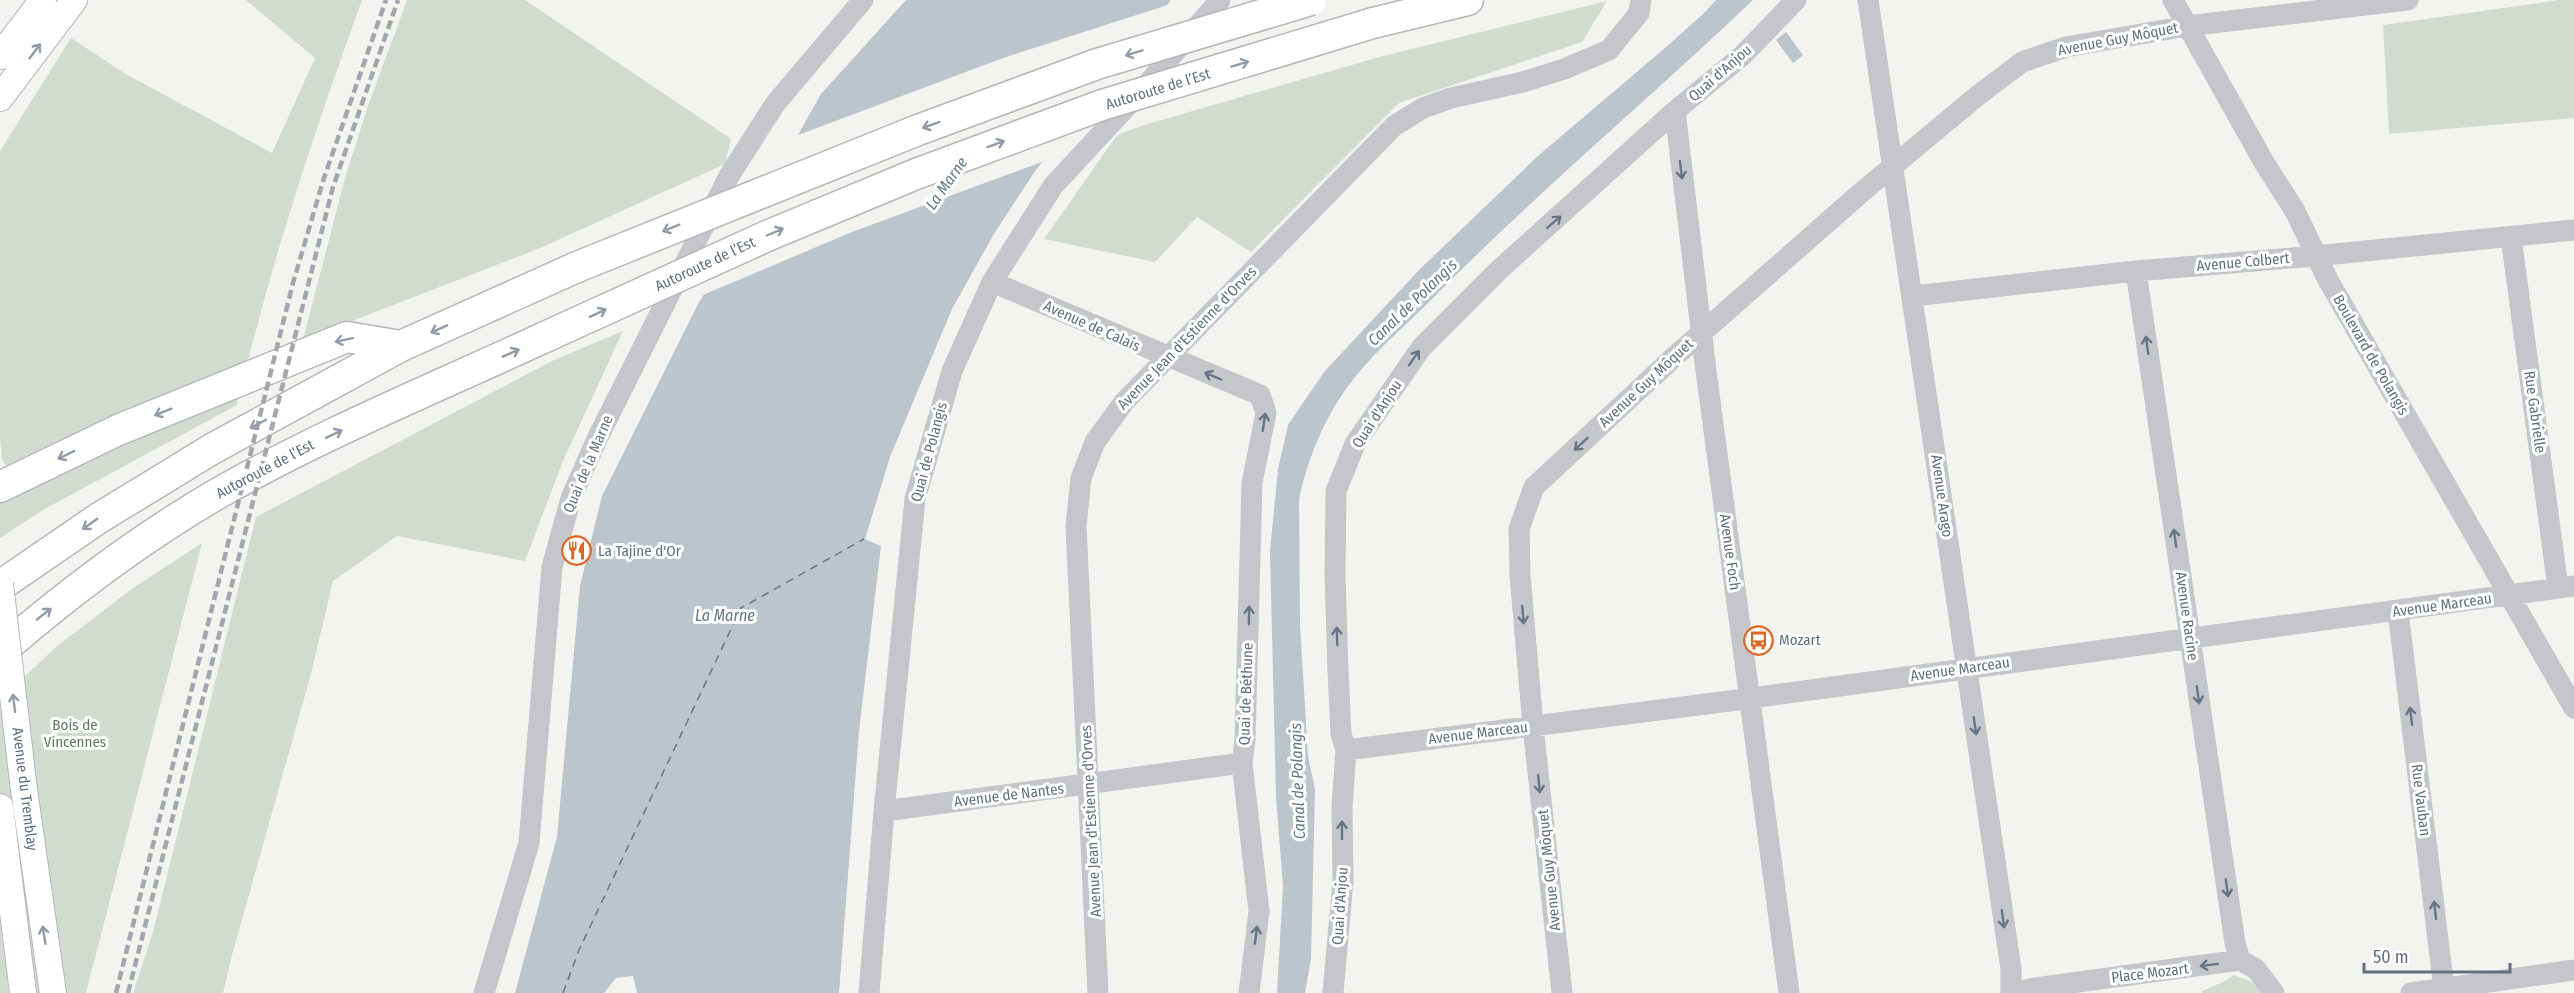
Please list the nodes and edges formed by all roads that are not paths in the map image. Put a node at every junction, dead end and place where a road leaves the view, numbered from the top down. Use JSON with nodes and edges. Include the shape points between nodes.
{"nodes":[{"id":1,"x":43,"y":0,"type":"edge"},
{"id":2,"x":74,"y":0,"type":"edge"},
{"id":3,"x":863,"y":0,"type":"edge"},
{"id":4,"x":1220,"y":0,"type":"edge"},
{"id":5,"x":1311,"y":0,"type":"edge"},
{"id":6,"x":1468,"y":0,"type":"edge"},
{"id":7,"x":1641,"y":0,"type":"edge"},
{"id":8,"x":1796,"y":0,"type":"edge"},
{"id":9,"x":1868,"y":0,"type":"edge"},
{"id":10,"x":2173,"y":0,"type":"edge"},
{"id":11,"x":2408,"y":0,"type":"edge"},
{"id":12,"x":2187,"y":26,"type":"junction"},
{"id":13,"x":0,"y":56,"type":"edge"},
{"id":14,"x":0,"y":98,"type":"edge"},
{"id":15,"x":1675,"y":111,"type":"junction"},
{"id":16,"x":1893,"y":165,"type":"junction"},
{"id":17,"x":2574,"y":230,"type":"edge"},
{"id":18,"x":2511,"y":237,"type":"junction"},
{"id":19,"x":2315,"y":256,"type":"junction"},
{"id":20,"x":2136,"y":271,"type":"junction"},
{"id":21,"x":992,"y":282,"type":"junction"},
{"id":22,"x":1913,"y":296,"type":"junction"},
{"id":23,"x":1701,"y":333,"type":"junction"},
{"id":24,"x":401,"y":346,"type":"junction"},
{"id":25,"x":1166,"y":357,"type":"junction"},
{"id":26,"x":1260,"y":396,"type":"joint"},
{"id":27,"x":0,"y":487,"type":"edge"},
{"id":28,"x":0,"y":585,"type":"edge"},
{"id":29,"x":2566,"y":587,"type":"edge"},
{"id":30,"x":2508,"y":596,"type":"junction"},
{"id":31,"x":2398,"y":611,"type":"junction"},
{"id":32,"x":2190,"y":637,"type":"junction"},
{"id":33,"x":0,"y":652,"type":"edge"},
{"id":34,"x":1966,"y":668,"type":"junction"},
{"id":35,"x":1748,"y":698,"type":"junction"},
{"id":36,"x":2574,"y":708,"type":"edge"},
{"id":37,"x":1533,"y":726,"type":"junction"},
{"id":38,"x":1346,"y":750,"type":"junction"},
{"id":39,"x":1242,"y":763,"type":"junction"},
{"id":40,"x":1090,"y":784,"type":"junction"},
{"id":41,"x":0,"y":807,"type":"edge"},
{"id":42,"x":884,"y":812,"type":"junction"},
{"id":43,"x":2240,"y":960,"type":"junction"},
{"id":44,"x":2574,"y":970,"type":"edge"},
{"id":45,"x":2444,"y":988,"type":"junction"},
{"id":46,"x":23,"y":993,"type":"edge"},
{"id":47,"x":53,"y":993,"type":"edge"},
{"id":48,"x":484,"y":993,"type":"edge"},
{"id":49,"x":869,"y":993,"type":"edge"},
{"id":50,"x":1098,"y":993,"type":"edge"},
{"id":51,"x":1249,"y":993,"type":"edge"},
{"id":52,"x":1333,"y":993,"type":"edge"},
{"id":53,"x":1562,"y":993,"type":"edge"},
{"id":54,"x":1789,"y":993,"type":"edge"},
{"id":55,"x":2011,"y":993,"type":"edge"},
{"id":56,"x":2274,"y":993,"type":"edge"},
{"id":57,"x":2411,"y":993,"type":"edge"}],
"edges":[{"from":1,"to":13,"type":"main road"},
{"from":14,"to":2,"type":"main road","one_way":true},
{"from":3,"to":48,"type":"street","name":"Quai de la Marne","via":[[776,104],[729,176],[571,498],[552,567],[529,843]]},
{"from":4,"to":21,"type":"street","name":"Quai de Polangis","via":[[1053,186]]},
{"from":5,"to":24,"type":"highway","one_way":true,"bridge":true,"via":[[1097,64],[896,138],[577,267]]},
{"from":33,"to":6,"type":"highway","name":"Autoroute de l’Est","one_way":true,"bridge":true,"via":[[41,616],[131,550],[216,495],[305,447],[777,231],[1102,105],[1373,23]]},
{"from":7,"to":25,"type":"street","name":"Avenue Jean d'Estienne d'Orves","via":[[1640,13],[1609,50],[1544,75],[1423,108],[1394,126]]},
{"from":8,"to":15,"type":"street","name":"Quai d'Anjou","via":[[1743,55]]},
{"from":9,"to":16,"type":"street","name":"Avenue Arago"},
{"from":10,"to":12,"type":"street","name":"Boulevard de Polangis"},
{"from":11,"to":12,"type":"street","name":"Avenue Guy Môquet"},
{"from":12,"to":16,"type":"street","name":"Avenue Guy Môquet","via":[[2066,46],[2022,62]]},
{"from":12,"to":19,"type":"street","name":"Boulevard de Polangis","via":[[2295,211]]},
{"from":15,"to":23,"type":"street","name":"Avenue Foch","one_way":true},
{"from":38,"to":15,"type":"street","name":"Quai d'Anjou","one_way":true,"via":[[1341,734],[1338,671],[1336,491],[1355,444],[1421,348],[1500,269]]},
{"from":16,"to":22,"type":"street","name":"Avenue Arago"},
{"from":16,"to":23,"type":"street","name":"Avenue Guy Môquet"},
{"from":17,"to":18,"type":"street","name":"Avenue Colbert"},
{"from":18,"to":19,"type":"street","name":"Avenue Colbert"},
{"from":18,"to":29,"type":"street","name":"Rue Gabrielle"},
{"from":19,"to":20,"type":"street","name":"Avenue Colbert"},
{"from":19,"to":30,"type":"street","name":"Boulevard de Polangis"},
{"from":20,"to":22,"type":"street","name":"Avenue Colbert"},
{"from":32,"to":20,"type":"street","name":"Avenue Racine","one_way":true},
{"from":21,"to":25,"type":"street","name":"Avenue de Calais"},
{"from":21,"to":42,"type":"street","name":"Quai de Polangis","via":[[952,371],[915,498]]},
{"from":22,"to":34,"type":"street","name":"Avenue Arago"},
{"from":23,"to":35,"type":"street","name":"Avenue Foch"},
{"from":23,"to":37,"type":"street","name":"Avenue Guy Môquet","one_way":true,"via":[[1534,487],[1519,529]]},
{"from":24,"to":27,"type":"highway","one_way":true,"via":[[347,337],[118,430]]},
{"from":24,"to":28,"type":"highway","one_way":true,"via":[[212,449]]},
{"from":26,"to":25,"type":"street","name":"Avenue de Calais","one_way":true},
{"from":25,"to":40,"type":"street","name":"Avenue Jean d'Estienne d'Orves","via":[[1124,402],[1095,442],[1081,478],[1076,526]]},
{"from":39,"to":26,"type":"street","name":"Quai de Béthune","one_way":true,"via":[[1252,483],[1266,413]]},
{"from":47,"to":28,"type":"main road","name":"Avenue du Tremblay","one_way":true,"bridge":true},
{"from":29,"to":30,"type":"street","name":"Avenue Marceau"},
{"from":30,"to":31,"type":"street","name":"Avenue Marceau"},
{"from":30,"to":36,"type":"street","name":"Boulevard de Polangis"},
{"from":31,"to":32,"type":"street","name":"Avenue Marceau"},
{"from":45,"to":31,"type":"street","name":"Rue Vauban","one_way":true},
{"from":32,"to":34,"type":"street","name":"Avenue Marceau"},
{"from":32,"to":43,"type":"street","name":"Avenue Racine","one_way":true},
{"from":34,"to":35,"type":"street","name":"Avenue Marceau"},
{"from":34,"to":55,"type":"street","name":"Avenue Arago","one_way":true,"via":[[2011,969]]},
{"from":35,"to":37,"type":"street","name":"Avenue Marceau"},
{"from":35,"to":54,"type":"street","name":"Avenue Foch"},
{"from":37,"to":38,"type":"street","name":"Avenue Marceau"},
{"from":37,"to":53,"type":"street","name":"Avenue Guy Môquet","one_way":true},
{"from":52,"to":38,"type":"street","name":"Quai d'Anjou","one_way":true,"via":[[1343,881]]},
{"from":39,"to":40,"type":"street","name":"Avenue de Nantes"},
{"from":51,"to":39,"type":"street","name":"Quai de Béthune","one_way":true,"via":[[1259,911]]},
{"from":40,"to":42,"type":"street","name":"Avenue de Nantes"},
{"from":40,"to":50,"type":"street","name":"Avenue Jean d'Estienne d'Orves"},
{"from":41,"to":46,"type":"main road","name":"Avenue du Tremblay"},
{"from":42,"to":49,"type":"street","name":"Quai de Polangis"},
{"from":43,"to":55,"type":"street","name":"Place Mozart","one_way":true},
{"from":43,"to":56,"type":"street","via":[[2256,969]]},
{"from":44,"to":45,"type":"street"},
{"from":45,"to":57,"type":"street"}]}
